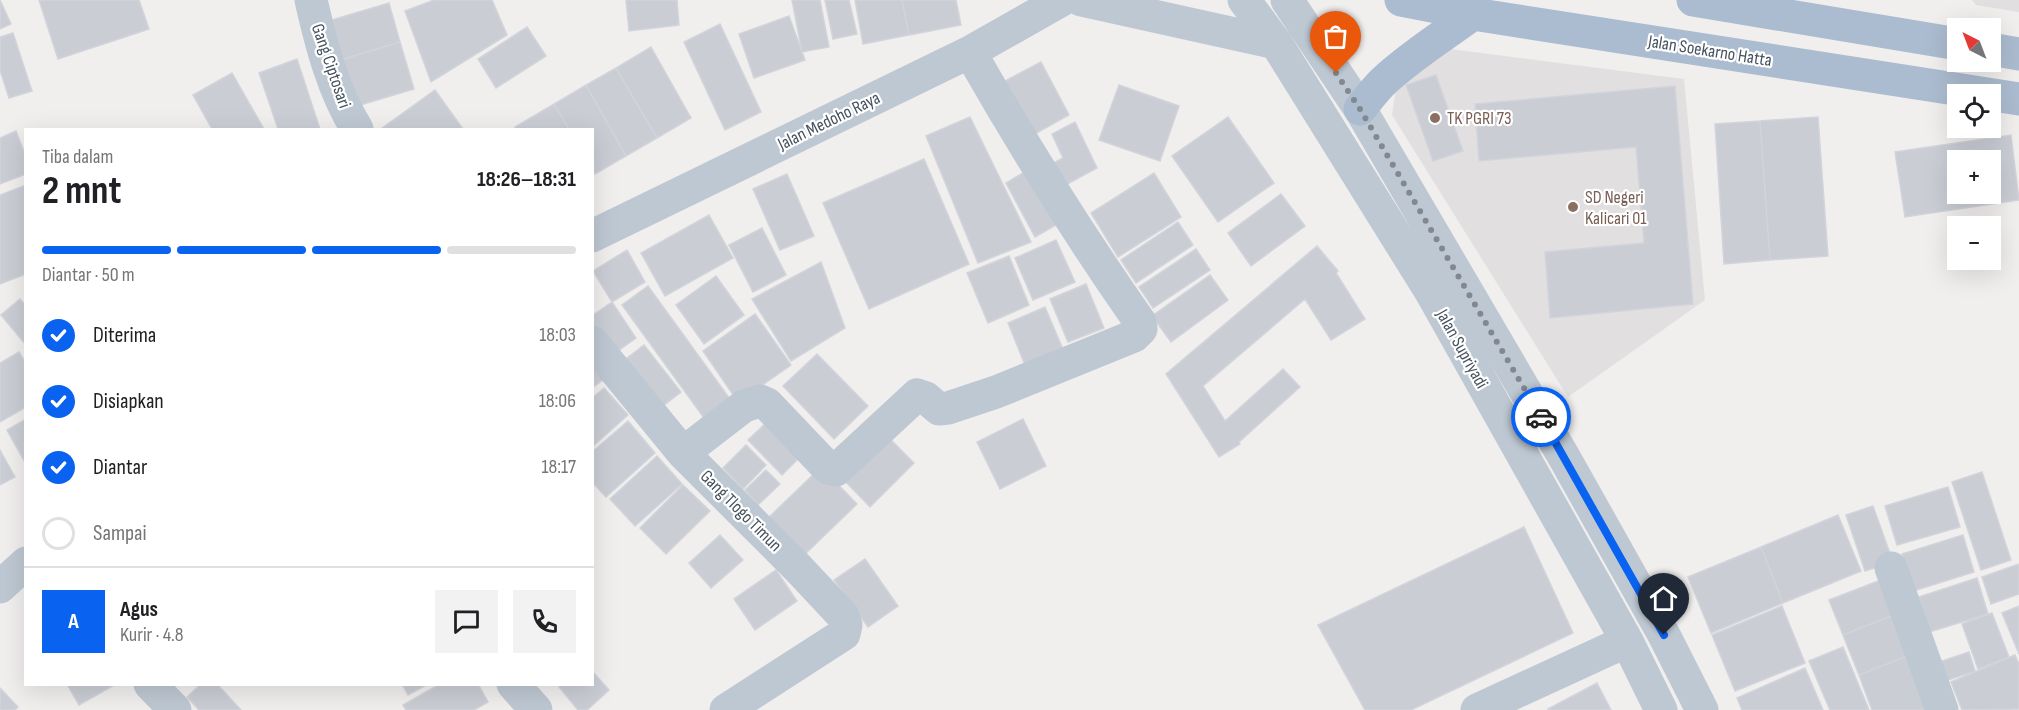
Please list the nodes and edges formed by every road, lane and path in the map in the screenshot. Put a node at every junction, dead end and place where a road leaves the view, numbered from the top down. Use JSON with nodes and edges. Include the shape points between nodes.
{"nodes":[{"id":1,"x":311,"y":0,"type":"edge"},
{"id":2,"x":1062,"y":0,"type":"edge"},
{"id":3,"x":1081,"y":0,"type":"edge"},
{"id":4,"x":1244,"y":0,"type":"edge"},
{"id":5,"x":1287,"y":0,"type":"edge"},
{"id":6,"x":1401,"y":0,"type":"edge"},
{"id":7,"x":1693,"y":0,"type":"edge"},
{"id":8,"x":1473,"y":14,"type":"junction"},
{"id":9,"x":1947,"y":42,"type":"edge"},
{"id":10,"x":1276,"y":43,"type":"junction"},
{"id":11,"x":2001,"y":51,"type":"edge"},
{"id":12,"x":970,"y":52,"type":"junction"},
{"id":13,"x":2019,"y":54,"type":"edge"},
{"id":14,"x":2019,"y":99,"type":"edge"},
{"id":15,"x":1360,"y":109,"type":"junction"},
{"id":16,"x":356,"y":128,"type":"edge"},
{"id":17,"x":594,"y":235,"type":"edge"},
{"id":18,"x":1444,"y":284,"type":"junction"},
{"id":19,"x":594,"y":344,"type":"edge"},
{"id":20,"x":683,"y":453,"type":"junction"},
{"id":21,"x":24,"y":565,"type":"edge"},
{"id":22,"x":1891,"y":568,"type":"dead end"},
{"id":23,"x":0,"y":587,"type":"edge"},
{"id":24,"x":1627,"y":641,"type":"junction"},
{"id":25,"x":152,"y":686,"type":"edge"},
{"id":26,"x":515,"y":686,"type":"edge"},
{"id":27,"x":1525,"y":700,"type":"edge"},
{"id":28,"x":175,"y":710,"type":"edge"},
{"id":29,"x":536,"y":710,"type":"edge"},
{"id":30,"x":726,"y":710,"type":"edge"},
{"id":31,"x":1477,"y":710,"type":"edge"},
{"id":32,"x":1661,"y":710,"type":"edge"},
{"id":33,"x":1702,"y":710,"type":"edge"},
{"id":34,"x":1942,"y":710,"type":"edge"}],
"edges":[{"from":1,"to":16,"type":"street","name":"Gang Ciptosari","via":[[320,39],[346,112]]},
{"from":2,"to":12,"type":"street","name":"Jalan Medoho Raya"},
{"from":3,"to":10,"type":"street"},
{"from":4,"to":10,"type":"street","name":"Jalan Supriyadi"},
{"from":5,"to":15,"type":"street","name":"Jalan Supriyadi"},
{"from":6,"to":8,"type":"main road","name":"Jalan Soekarno Hatta"},
{"from":7,"to":9,"type":"main road"},
{"from":8,"to":14,"type":"main road","name":"Jalan Soekarno Hatta"},
{"from":8,"to":15,"type":"main road","via":[[1383,81]]},
{"from":10,"to":18,"type":"street","name":"Jalan Supriyadi"},
{"from":11,"to":13,"type":"main road"},
{"from":12,"to":17,"type":"street","name":"Jalan Medoho Raya"},
{"from":12,"to":20,"type":"street","via":[[1141,329],[1134,336],[996,393],[948,408],[939,409],[917,395],[836,470],[828,468],[767,404],[759,401],[744,406]]},
{"from":15,"to":18,"type":"street","name":"Jalan Supriyadi"},
{"from":18,"to":24,"type":"street","name":"Jalan Supriyadi"},
{"from":18,"to":33,"type":"street","name":"Jalan Supriyadi","via":[[1564,457]]},
{"from":19,"to":20,"type":"street","name":"Gang Tlogo Timun"},
{"from":20,"to":30,"type":"street","name":"Gang Tlogo Timun","via":[[798,568],[843,616],[846,625],[844,634]]},
{"from":21,"to":23,"type":"street"},
{"from":22,"to":34,"type":"street"},
{"from":24,"to":27,"type":"street"},
{"from":24,"to":32,"type":"street","name":"Jalan Supriyadi"},
{"from":25,"to":28,"type":"street"},
{"from":26,"to":29,"type":"street"},
{"from":27,"to":31,"type":"street"}]}
